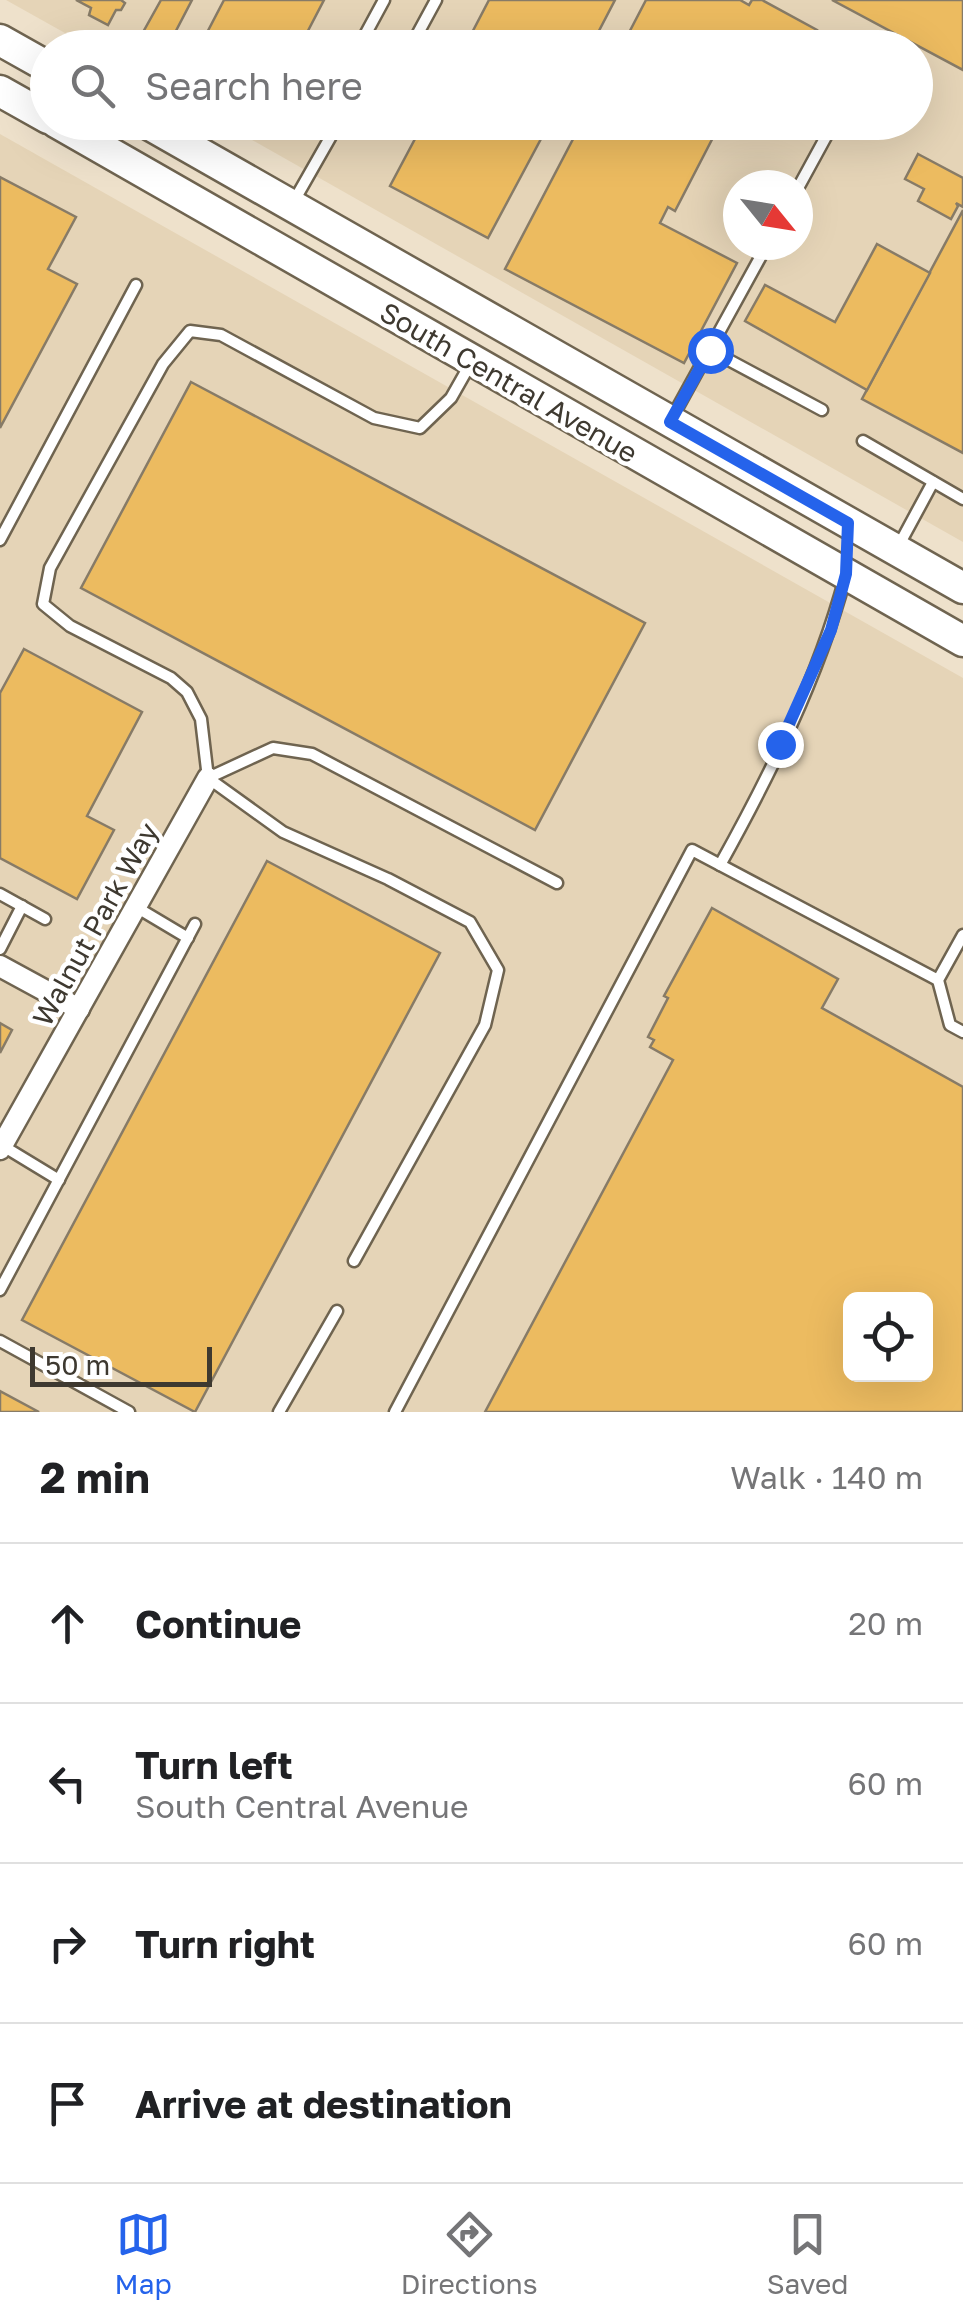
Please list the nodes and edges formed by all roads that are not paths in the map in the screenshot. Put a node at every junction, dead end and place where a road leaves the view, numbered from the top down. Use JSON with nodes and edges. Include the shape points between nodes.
{"nodes":[{"id":1,"x":384,"y":0,"type":"edge"},
{"id":2,"x":436,"y":0,"type":"edge"},
{"id":3,"x":368,"y":30,"type":"edge"},
{"id":4,"x":420,"y":30,"type":"edge"},
{"id":5,"x":0,"y":40,"type":"edge"},
{"id":6,"x":30,"y":57,"type":"edge"},
{"id":7,"x":0,"y":91,"type":"edge"},
{"id":8,"x":30,"y":108,"type":"edge"},
{"id":9,"x":87,"y":140,"type":"edge"},
{"id":10,"x":176,"y":140,"type":"edge"},
{"id":11,"x":329,"y":140,"type":"edge"},
{"id":12,"x":824,"y":140,"type":"edge"},
{"id":13,"x":808,"y":170,"type":"edge"},
{"id":14,"x":291,"y":206,"type":"junction"},
{"id":15,"x":759,"y":260,"type":"edge"},
{"id":16,"x":136,"y":284,"type":"dead end"},
{"id":17,"x":710,"y":350,"type":"junction"},
{"id":18,"x":472,"y":360,"type":"junction"},
{"id":19,"x":642,"y":405,"type":"junction"},
{"id":20,"x":822,"y":410,"type":"dead end"},
{"id":21,"x":670,"y":422,"type":"junction"},
{"id":22,"x":863,"y":442,"type":"dead end"},
{"id":23,"x":619,"y":444,"type":"junction"},
{"id":24,"x":934,"y":482,"type":"junction"},
{"id":25,"x":963,"y":499,"type":"edge"},
{"id":26,"x":848,"y":523,"type":"junction"},
{"id":27,"x":0,"y":540,"type":"edge"},
{"id":28,"x":896,"y":550,"type":"junction"},
{"id":29,"x":846,"y":574,"type":"junction"},
{"id":30,"x":963,"y":588,"type":"edge"},
{"id":31,"x":963,"y":641,"type":"edge"},
{"id":32,"x":208,"y":778,"type":"junction"},
{"id":33,"x":720,"y":865,"type":"junction"},
{"id":34,"x":557,"y":883,"type":"dead end"},
{"id":35,"x":0,"y":894,"type":"edge"},
{"id":36,"x":22,"y":906,"type":"junction"},
{"id":37,"x":136,"y":907,"type":"junction"},
{"id":38,"x":45,"y":919,"type":"dead end"},
{"id":39,"x":195,"y":924,"type":"dead end"},
{"id":40,"x":963,"y":935,"type":"edge"},
{"id":41,"x":188,"y":938,"type":"junction"},
{"id":42,"x":0,"y":949,"type":"edge"},
{"id":43,"x":0,"y":966,"type":"edge"},
{"id":44,"x":938,"y":980,"type":"junction"},
{"id":45,"x":79,"y":1009,"type":"junction"},
{"id":46,"x":963,"y":1032,"type":"edge"},
{"id":47,"x":1,"y":1147,"type":"edge"},
{"id":48,"x":58,"y":1180,"type":"junction"},
{"id":49,"x":354,"y":1262,"type":"dead end"},
{"id":50,"x":0,"y":1290,"type":"edge"},
{"id":51,"x":338,"y":1311,"type":"dead end"},
{"id":52,"x":0,"y":1341,"type":"edge"},
{"id":53,"x":129,"y":1412,"type":"edge"},
{"id":54,"x":279,"y":1412,"type":"edge"},
{"id":55,"x":395,"y":1412,"type":"edge"}],
"edges":[{"from":1,"to":3,"type":"lane"},
{"from":2,"to":4,"type":"lane"},
{"from":5,"to":6,"type":"main road"},
{"from":7,"to":8,"type":"main road"},
{"from":9,"to":18,"type":"main road","name":"South Central Avenue"},
{"from":10,"to":14,"type":"main road","name":"South Central Avenue"},
{"from":11,"to":14,"type":"lane"},
{"from":12,"to":13,"type":"lane"},
{"from":14,"to":19,"type":"main road","name":"South Central Avenue"},
{"from":15,"to":17,"type":"lane"},
{"from":16,"to":27,"type":"lane"},
{"from":17,"to":20,"type":"lane"},
{"from":17,"to":21,"type":"lane"},
{"from":18,"to":23,"type":"main road","name":"South Central Avenue"},
{"from":18,"to":32,"type":"lane","via":[[451,398],[420,428],[374,418],[221,335],[190,331],[163,364],[50,568],[43,604],[187,692],[201,719]]},
{"from":19,"to":21,"type":"main road","name":"South Central Avenue"},
{"from":19,"to":23,"type":"main road"},
{"from":21,"to":26,"type":"main road","name":"South Central Avenue"},
{"from":22,"to":24,"type":"lane"},
{"from":23,"to":29,"type":"main road","name":"South Central Avenue"},
{"from":24,"to":25,"type":"lane"},
{"from":24,"to":28,"type":"lane"},
{"from":26,"to":28,"type":"main road","name":"South Central Avenue"},
{"from":26,"to":29,"type":"main road"},
{"from":28,"to":30,"type":"main road","name":"South Central Avenue"},
{"from":29,"to":31,"type":"main road","name":"South Central Avenue"},
{"from":29,"to":33,"type":"lane","via":[[831,630]]},
{"from":32,"to":34,"type":"lane","via":[[273,748],[312,754]]},
{"from":32,"to":37,"type":"street","name":"Walnut Park Way"},
{"from":32,"to":49,"type":"lane","via":[[283,832],[470,922],[498,970],[485,1026]]},
{"from":33,"to":44,"type":"lane"},
{"from":33,"to":55,"type":"lane","via":[[692,850]]},
{"from":35,"to":36,"type":"lane"},
{"from":36,"to":38,"type":"lane"},
{"from":36,"to":42,"type":"lane"},
{"from":37,"to":41,"type":"lane"},
{"from":37,"to":45,"type":"street","name":"Walnut Park Way"},
{"from":39,"to":41,"type":"lane"},
{"from":40,"to":44,"type":"lane"},
{"from":41,"to":48,"type":"lane"},
{"from":43,"to":45,"type":"street"},
{"from":44,"to":46,"type":"lane","via":[[950,1025]]},
{"from":45,"to":47,"type":"street","name":"Walnut Park Way"},
{"from":47,"to":48,"type":"lane"},
{"from":48,"to":50,"type":"lane"},
{"from":51,"to":54,"type":"lane"},
{"from":52,"to":53,"type":"lane"}]}
